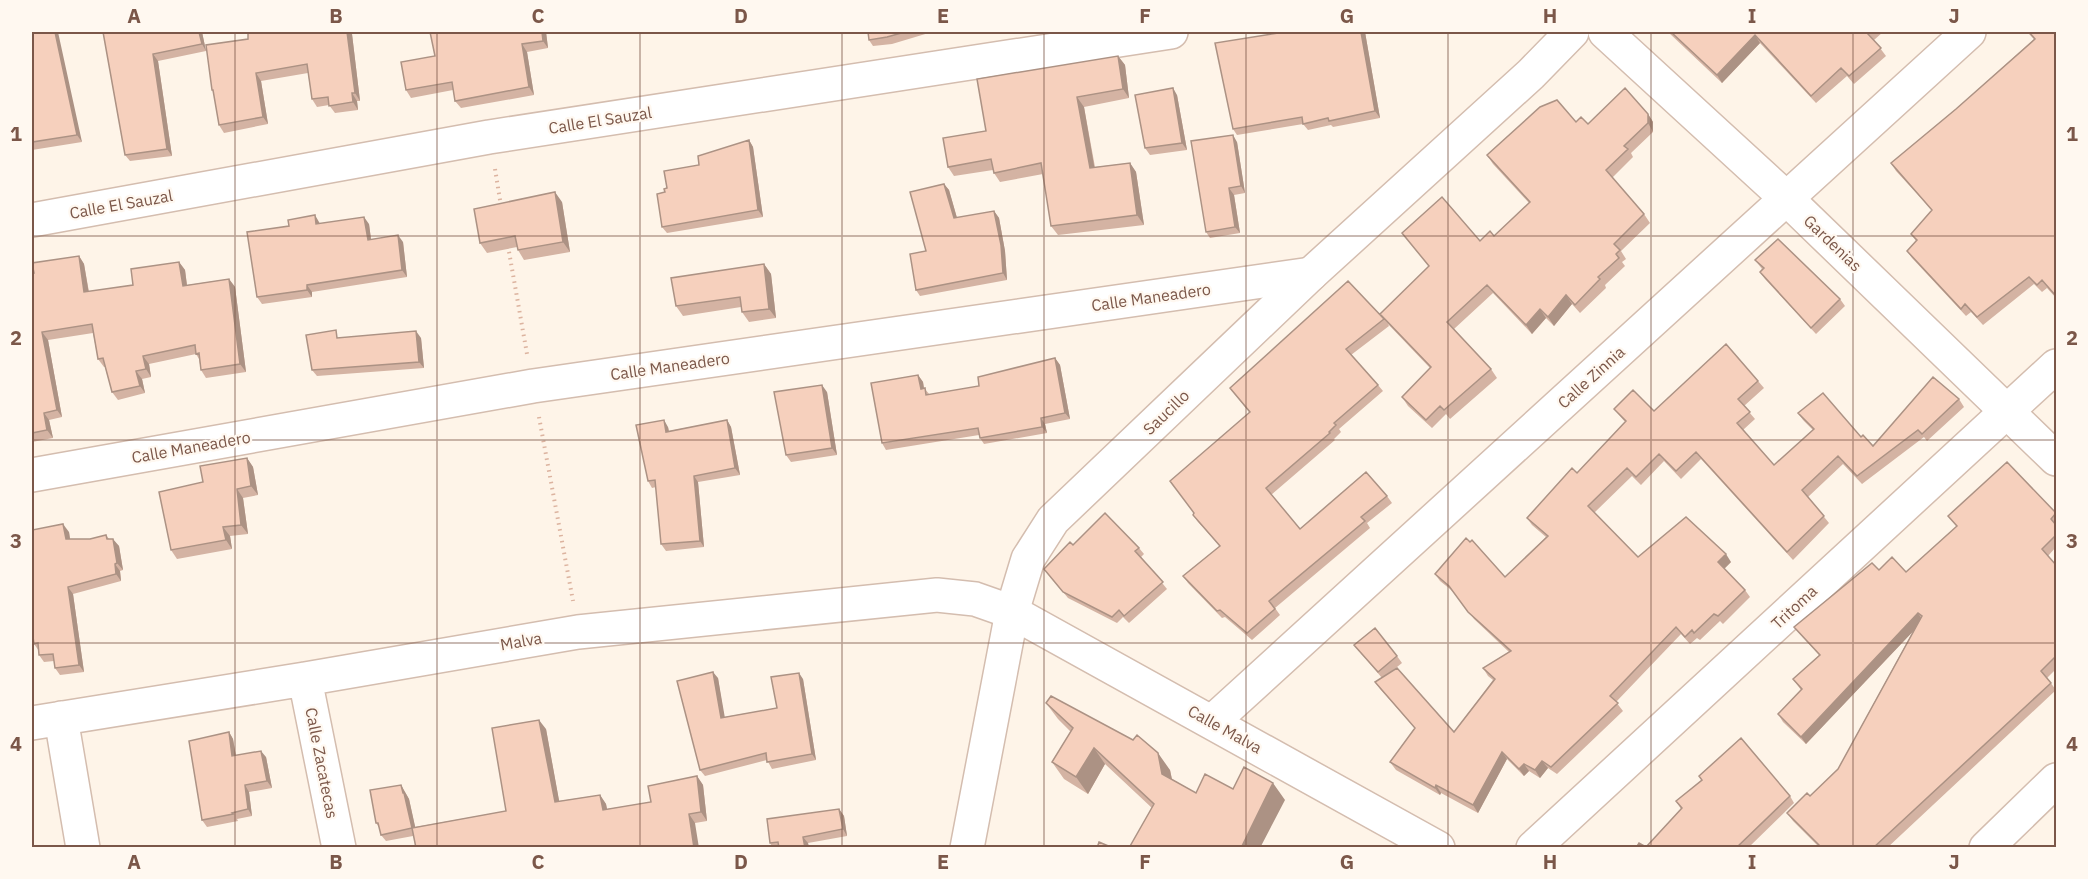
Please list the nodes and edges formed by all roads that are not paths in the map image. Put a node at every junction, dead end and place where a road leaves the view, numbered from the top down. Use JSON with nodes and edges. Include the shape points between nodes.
{"nodes":[{"id":1,"x":1171,"y":32,"type":"edge"},
{"id":2,"x":1550,"y":32,"type":"edge"},
{"id":3,"x":1572,"y":32,"type":"edge"},
{"id":4,"x":1605,"y":32,"type":"edge"},
{"id":5,"x":1969,"y":32,"type":"edge"},
{"id":6,"x":1531,"y":74,"type":"junction"},
{"id":7,"x":1786,"y":198,"type":"junction"},
{"id":8,"x":32,"y":220,"type":"edge"},
{"id":9,"x":1311,"y":273,"type":"junction"},
{"id":10,"x":2056,"y":366,"type":"edge"},
{"id":11,"x":2006,"y":411,"type":"junction"},
{"id":12,"x":2056,"y":459,"type":"edge"},
{"id":13,"x":32,"y":475,"type":"edge"},
{"id":14,"x":1012,"y":612,"type":"junction"},
{"id":15,"x":305,"y":679,"type":"junction"},
{"id":16,"x":46,"y":721,"type":"edge"},
{"id":17,"x":1212,"y":722,"type":"junction"},
{"id":18,"x":2056,"y":780,"type":"edge"},
{"id":19,"x":83,"y":848,"type":"edge"},
{"id":20,"x":339,"y":848,"type":"edge"},
{"id":21,"x":967,"y":848,"type":"edge"},
{"id":22,"x":1438,"y":848,"type":"edge"},
{"id":23,"x":1533,"y":848,"type":"edge"},
{"id":24,"x":1986,"y":848,"type":"edge"}],
"edges":[{"from":1,"to":8,"type":"street","name":"Calle El Sauzal","via":[[489,137]]},
{"from":2,"to":6,"type":"street","name":"Saucillo"},
{"from":3,"to":6,"type":"street","name":"Saucillo"},
{"from":4,"to":7,"type":"street","name":"Gardenias"},
{"from":5,"to":7,"type":"street","name":"Calle Zinnia"},
{"from":6,"to":9,"type":"street","name":"Saucillo"},
{"from":7,"to":11,"type":"street","name":"Gardenias"},
{"from":7,"to":17,"type":"street","name":"Calle Zinnia"},
{"from":9,"to":13,"type":"street","name":"Calle Maneadero","via":[[533,386]]},
{"from":9,"to":14,"type":"street","name":"Saucillo","via":[[1053,519],[1028,559]]},
{"from":10,"to":11,"type":"street","name":"Tritoma"},
{"from":11,"to":12,"type":"street","name":"Gardenias"},
{"from":11,"to":23,"type":"street","name":"Tritoma"},
{"from":14,"to":15,"type":"street","name":"Malva","via":[[975,599],[937,595],[578,632]]},
{"from":14,"to":17,"type":"street","name":"Calle Malva"},
{"from":14,"to":21,"type":"street","name":"Saucillo"},
{"from":15,"to":16,"type":"street","name":"Malva"},
{"from":15,"to":20,"type":"street","name":"Calle Zacatecas"},
{"from":16,"to":19,"type":"street"},
{"from":17,"to":22,"type":"street","name":"Calle Malva"},
{"from":18,"to":24,"type":"street"}]}
